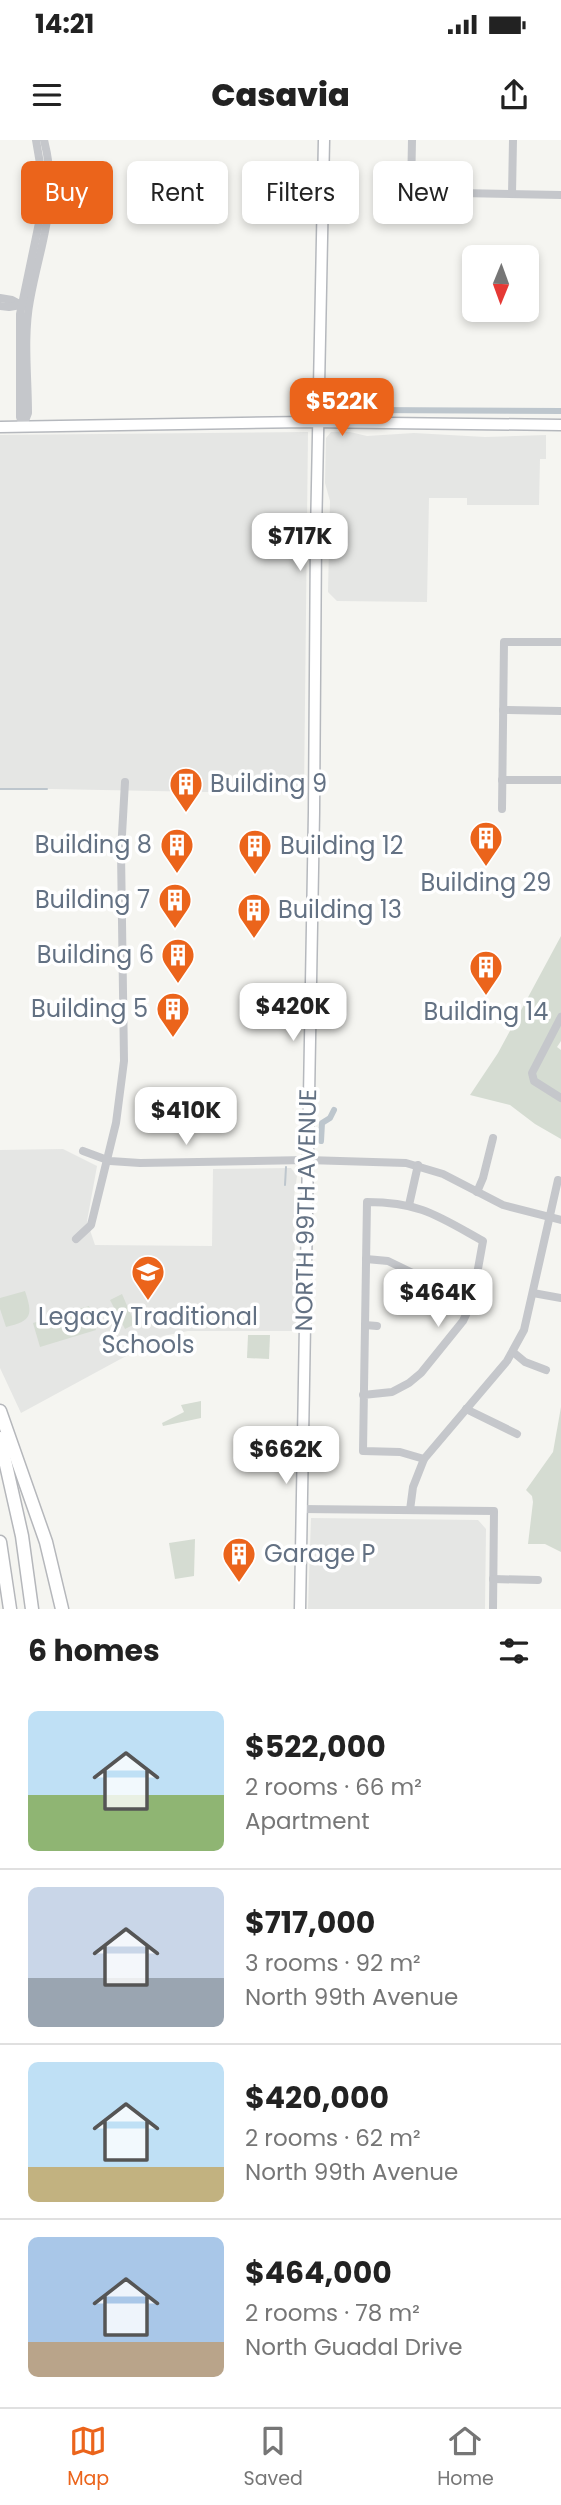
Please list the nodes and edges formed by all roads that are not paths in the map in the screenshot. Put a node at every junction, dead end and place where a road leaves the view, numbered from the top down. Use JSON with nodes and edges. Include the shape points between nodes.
{"nodes":[{"id":1,"x":36,"y":140,"type":"edge"},
{"id":2,"x":44,"y":140,"type":"edge"},
{"id":3,"x":324,"y":140,"type":"edge"},
{"id":4,"x":412,"y":140,"type":"edge"},
{"id":5,"x":513,"y":140,"type":"edge"},
{"id":6,"x":41,"y":161,"type":"edge"},
{"id":7,"x":48,"y":161,"type":"edge"},
{"id":8,"x":512,"y":194,"type":"junction"},
{"id":9,"x":561,"y":195,"type":"edge"},
{"id":10,"x":39,"y":224,"type":"edge"},
{"id":11,"x":0,"y":298,"type":"edge"},
{"id":12,"x":0,"y":306,"type":"edge"},
{"id":13,"x":25,"y":306,"type":"junction"},
{"id":14,"x":318,"y":422,"type":"junction"},
{"id":15,"x":561,"y":425,"type":"edge"},
{"id":16,"x":23,"y":426,"type":"junction"},
{"id":17,"x":0,"y":427,"type":"edge"},
{"id":18,"x":561,"y":642,"type":"edge"},
{"id":19,"x":503,"y":710,"type":"junction"},
{"id":20,"x":561,"y":711,"type":"edge"},
{"id":21,"x":502,"y":780,"type":"junction"},
{"id":22,"x":561,"y":780,"type":"edge"},
{"id":23,"x":125,"y":782,"type":"dead end"},
{"id":24,"x":502,"y":809,"type":"dead end"},
{"id":25,"x":561,"y":1017,"type":"edge"},
{"id":26,"x":561,"y":1098,"type":"edge"},
{"id":27,"x":493,"y":1138,"type":"dead end"},
{"id":28,"x":83,"y":1151,"type":"dead end"},
{"id":29,"x":107,"y":1160,"type":"junction"},
{"id":30,"x":307,"y":1160,"type":"junction"},
{"id":31,"x":418,"y":1165,"type":"junction"},
{"id":32,"x":558,"y":1180,"type":"dead end"},
{"id":33,"x":477,"y":1192,"type":"junction"},
{"id":34,"x":409,"y":1205,"type":"junction"},
{"id":35,"x":550,"y":1217,"type":"junction"},
{"id":36,"x":561,"y":1220,"type":"edge"},
{"id":37,"x":76,"y":1239,"type":"dead end"},
{"id":38,"x":366,"y":1259,"type":"junction"},
{"id":39,"x":533,"y":1293,"type":"junction"},
{"id":40,"x":561,"y":1298,"type":"edge"},
{"id":41,"x":472,"y":1302,"type":"junction"},
{"id":42,"x":365,"y":1325,"type":"junction"},
{"id":43,"x":377,"y":1326,"type":"dead end"},
{"id":44,"x":513,"y":1352,"type":"junction"},
{"id":45,"x":546,"y":1370,"type":"dead end"},
{"id":46,"x":363,"y":1395,"type":"junction"},
{"id":47,"x":466,"y":1409,"type":"junction"},
{"id":48,"x":0,"y":1411,"type":"edge"},
{"id":49,"x":517,"y":1434,"type":"dead end"},
{"id":50,"x":0,"y":1438,"type":"edge"},
{"id":51,"x":424,"y":1459,"type":"junction"},
{"id":52,"x":301,"y":1509,"type":"junction"},
{"id":53,"x":410,"y":1510,"type":"junction"},
{"id":54,"x":0,"y":1542,"type":"edge"},
{"id":55,"x":494,"y":1579,"type":"junction"},
{"id":56,"x":538,"y":1580,"type":"dead end"},
{"id":57,"x":9,"y":1609,"type":"edge"},
{"id":58,"x":32,"y":1609,"type":"edge"},
{"id":59,"x":62,"y":1609,"type":"edge"},
{"id":60,"x":300,"y":1609,"type":"edge"},
{"id":61,"x":493,"y":1609,"type":"edge"}],
"edges":[{"from":1,"to":6,"type":"street"},
{"from":2,"to":7,"type":"street"},
{"from":3,"to":14,"type":"main road","name":"NORTH 99TH AVENUE"},
{"from":4,"to":8,"type":"street","via":[[411,192]]},
{"from":5,"to":8,"type":"street"},
{"from":8,"to":9,"type":"street"},
{"from":10,"to":13,"type":"street"},
{"from":11,"to":13,"type":"street"},
{"from":12,"to":13,"type":"street"},
{"from":13,"to":16,"type":"street"},
{"from":14,"to":15,"type":"main road"},
{"from":14,"to":16,"type":"main road"},
{"from":14,"to":30,"type":"main road","name":"NORTH 99TH AVENUE"},
{"from":16,"to":17,"type":"main road"},
{"from":18,"to":19,"type":"street","via":[[504,642]]},
{"from":19,"to":20,"type":"street"},
{"from":19,"to":21,"type":"street"},
{"from":21,"to":22,"type":"street"},
{"from":21,"to":24,"type":"street"},
{"from":23,"to":29,"type":"street","via":[[121,852],[124,1061]]},
{"from":25,"to":26,"type":"street","via":[[532,1073],[534,1081]]},
{"from":27,"to":33,"type":"street"},
{"from":28,"to":29,"type":"street"},
{"from":29,"to":30,"type":"street"},
{"from":29,"to":37,"type":"street","via":[[91,1225]]},
{"from":30,"to":31,"type":"street"},
{"from":30,"to":52,"type":"main road","name":"NORTH 99TH AVENUE"},
{"from":31,"to":33,"type":"street"},
{"from":31,"to":34,"type":"street"},
{"from":32,"to":35,"type":"street"},
{"from":33,"to":35,"type":"street","via":[[503,1205]]},
{"from":34,"to":38,"type":"street","via":[[367,1202]]},
{"from":34,"to":41,"type":"street","via":[[483,1241]]},
{"from":35,"to":36,"type":"street"},
{"from":35,"to":39,"type":"street"},
{"from":38,"to":41,"type":"street","via":[[388,1261]]},
{"from":38,"to":42,"type":"street"},
{"from":39,"to":40,"type":"street"},
{"from":39,"to":44,"type":"street"},
{"from":41,"to":46,"type":"street","via":[[463,1321],[417,1377],[392,1391]]},
{"from":42,"to":43,"type":"street"},
{"from":42,"to":46,"type":"street"},
{"from":44,"to":45,"type":"street"},
{"from":44,"to":47,"type":"street"},
{"from":46,"to":51,"type":"street","via":[[363,1451],[400,1452]]},
{"from":47,"to":49,"type":"street"},
{"from":47,"to":51,"type":"street"},
{"from":48,"to":59,"type":"highway","via":[[46,1542]]},
{"from":50,"to":58,"type":"highway","via":[[22,1536]]},
{"from":51,"to":53,"type":"street"},
{"from":52,"to":53,"type":"street"},
{"from":52,"to":60,"type":"main road","name":"NORTH 99TH AVENUE"},
{"from":53,"to":55,"type":"street","via":[[494,1511]]},
{"from":54,"to":57,"type":"highway"},
{"from":55,"to":56,"type":"street"},
{"from":55,"to":61,"type":"street"}]}
